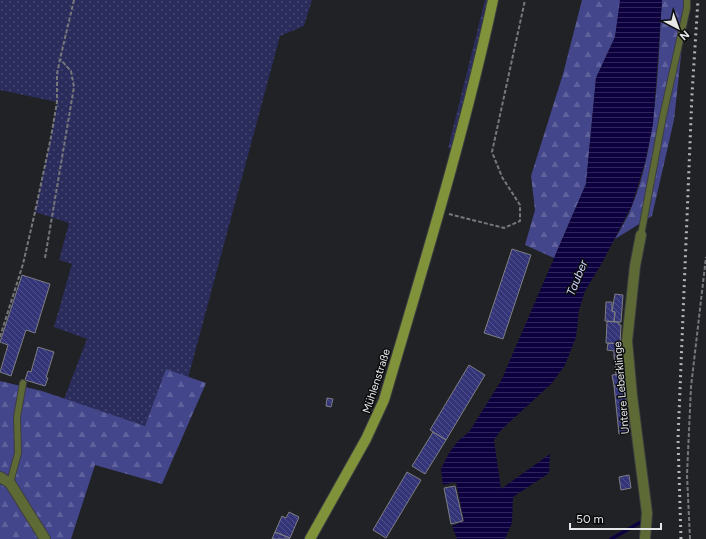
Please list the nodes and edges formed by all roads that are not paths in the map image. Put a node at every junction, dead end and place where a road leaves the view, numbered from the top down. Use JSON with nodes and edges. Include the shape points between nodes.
{"nodes":[{"id":1,"x":493,"y":0,"type":"edge"},
{"id":2,"x":687,"y":0,"type":"edge"},
{"id":3,"x":641,"y":235,"type":"joint"},
{"id":4,"x":23,"y":383,"type":"dead end"},
{"id":5,"x":0,"y":477,"type":"edge"},
{"id":6,"x":10,"y":483,"type":"junction"},
{"id":7,"x":646,"y":535,"type":"edge"},
{"id":8,"x":45,"y":539,"type":"edge"},
{"id":9,"x":310,"y":539,"type":"edge"}],
"edges":[{"from":1,"to":9,"type":"main road","name":"Mühlenstraße","via":[[439,212],[379,414]]},
{"from":2,"to":3,"type":"lane"},
{"from":3,"to":7,"type":"street","name":"Untere Leberklinge","via":[[627,341],[647,513]]},
{"from":4,"to":6,"type":"lane","via":[[17,417],[18,453]]},
{"from":5,"to":6,"type":"street"},
{"from":6,"to":8,"type":"street"}]}
